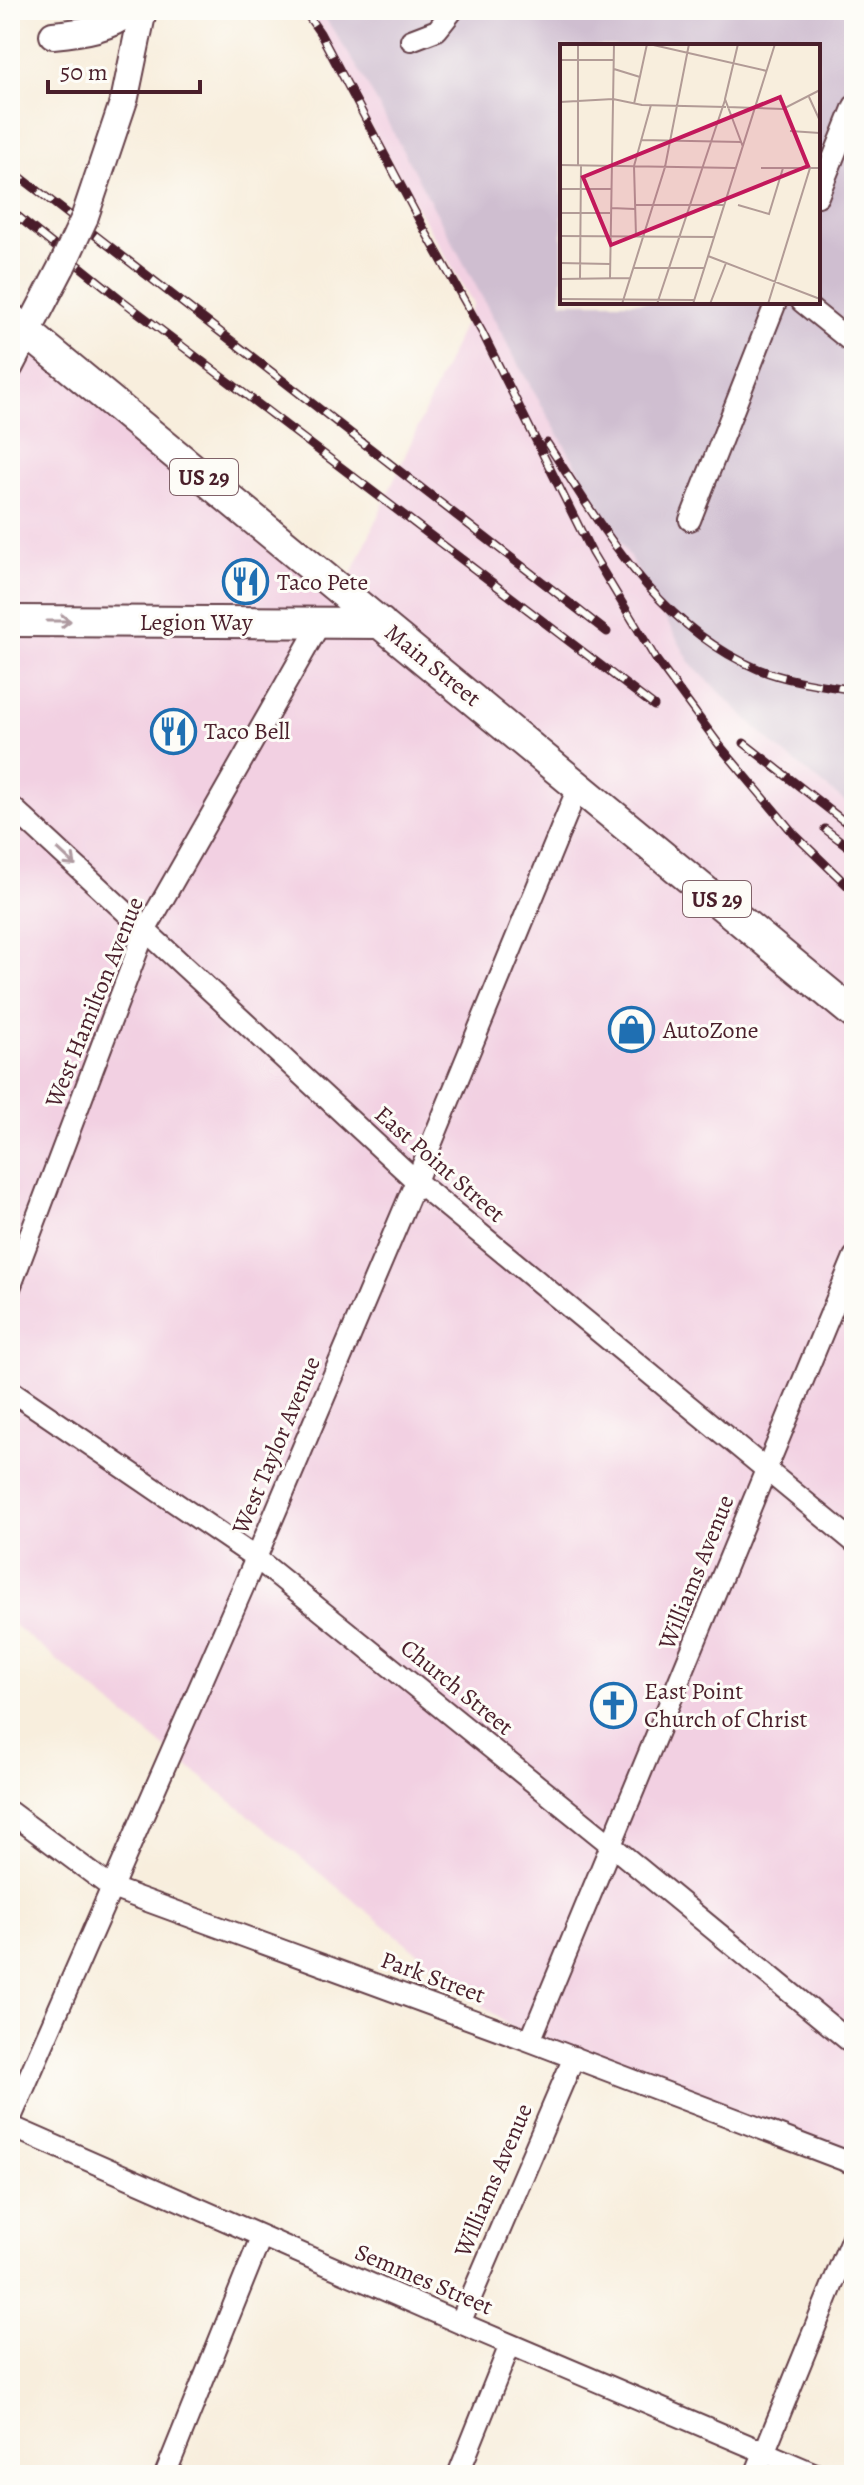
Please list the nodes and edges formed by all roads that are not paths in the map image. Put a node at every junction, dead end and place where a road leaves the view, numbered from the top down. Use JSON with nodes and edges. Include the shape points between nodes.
{"nodes":[{"id":1,"x":133,"y":10,"type":"edge"},
{"id":2,"x":143,"y":10,"type":"edge"},
{"id":3,"x":453,"y":10,"type":"edge"},
{"id":4,"x":53,"y":35,"type":"dead end"},
{"id":5,"x":411,"y":40,"type":"dead end"},
{"id":6,"x":854,"y":106,"type":"edge"},
{"id":7,"x":820,"y":191,"type":"edge"},
{"id":8,"x":775,"y":304,"type":"edge"},
{"id":9,"x":804,"y":304,"type":"edge"},
{"id":10,"x":19,"y":325,"type":"edge"},
{"id":11,"x":854,"y":344,"type":"edge"},
{"id":12,"x":10,"y":366,"type":"edge"},
{"id":13,"x":690,"y":520,"type":"dead end"},
{"id":14,"x":10,"y":621,"type":"edge"},
{"id":15,"x":321,"y":622,"type":"junction"},
{"id":16,"x":381,"y":623,"type":"junction"},
{"id":17,"x":579,"y":785,"type":"junction"},
{"id":18,"x":10,"y":805,"type":"edge"},
{"id":19,"x":145,"y":931,"type":"junction"},
{"id":20,"x":854,"y":1014,"type":"edge"},
{"id":21,"x":416,"y":1181,"type":"junction"},
{"id":22,"x":854,"y":1257,"type":"edge"},
{"id":23,"x":10,"y":1288,"type":"edge"},
{"id":24,"x":10,"y":1390,"type":"edge"},
{"id":25,"x":766,"y":1470,"type":"junction"},
{"id":26,"x":854,"y":1542,"type":"edge"},
{"id":27,"x":256,"y":1558,"type":"junction"},
{"id":28,"x":10,"y":1812,"type":"edge"},
{"id":29,"x":611,"y":1845,"type":"junction"},
{"id":30,"x":112,"y":1888,"type":"junction"},
{"id":31,"x":530,"y":2041,"type":"junction"},
{"id":32,"x":854,"y":2045,"type":"edge"},
{"id":33,"x":574,"y":2057,"type":"junction"},
{"id":34,"x":10,"y":2123,"type":"edge"},
{"id":35,"x":854,"y":2164,"type":"edge"},
{"id":36,"x":854,"y":2232,"type":"edge"},
{"id":37,"x":261,"y":2237,"type":"junction"},
{"id":38,"x":460,"y":2323,"type":"junction"},
{"id":39,"x":510,"y":2345,"type":"junction"},
{"id":40,"x":764,"y":2452,"type":"junction"},
{"id":41,"x":165,"y":2475,"type":"edge"},
{"id":42,"x":458,"y":2475,"type":"edge"},
{"id":43,"x":755,"y":2475,"type":"edge"},
{"id":44,"x":818,"y":2475,"type":"edge"}],
"edges":[{"from":1,"to":4,"type":"main road","via":[[115,24]]},
{"from":2,"to":10,"type":"main road","bridge":true,"via":[[125,97],[84,219],[62,266]]},
{"from":3,"to":5,"type":"street","via":[[437,30]]},
{"from":6,"to":7,"type":"street"},
{"from":8,"to":13,"type":"street"},
{"from":9,"to":11,"type":"street"},
{"from":10,"to":12,"type":"main road"},
{"from":10,"to":16,"type":"main road","name":"Main Street","number":"US 29"},
{"from":14,"to":15,"type":"main road","name":"Legion Way","one_way":true},
{"from":15,"to":16,"type":"main road","name":"Legion Way"},
{"from":15,"to":19,"type":"street","name":"West Hamilton Avenue"},
{"from":16,"to":17,"type":"main road","name":"Main Street","number":"US 29"},
{"from":17,"to":20,"type":"main road","name":"Main Street","number":"US 29"},
{"from":17,"to":21,"type":"street","name":"West Taylor Avenue"},
{"from":18,"to":19,"type":"street","name":"East Point Street","one_way":true},
{"from":19,"to":21,"type":"street","name":"East Point Street"},
{"from":19,"to":23,"type":"street","name":"West Hamilton Avenue"},
{"from":21,"to":25,"type":"street","name":"East Point Street"},
{"from":21,"to":27,"type":"street","name":"West Taylor Avenue"},
{"from":22,"to":25,"type":"street","name":"Williams Avenue"},
{"from":24,"to":27,"type":"street","name":"Church Street"},
{"from":25,"to":26,"type":"street","name":"East Point Street"},
{"from":25,"to":29,"type":"street","name":"Williams Avenue"},
{"from":27,"to":29,"type":"street","name":"Church Street"},
{"from":27,"to":30,"type":"street","name":"West Taylor Avenue"},
{"from":28,"to":30,"type":"street","name":"Park Street"},
{"from":29,"to":31,"type":"street","name":"Williams Avenue"},
{"from":29,"to":32,"type":"street","name":"Church Street"},
{"from":30,"to":31,"type":"street","name":"Park Street"},
{"from":30,"to":34,"type":"street","name":"West Taylor Avenue"},
{"from":31,"to":33,"type":"street","name":"Park Street"},
{"from":33,"to":35,"type":"street","name":"Park Street"},
{"from":33,"to":38,"type":"street","name":"Williams Avenue"},
{"from":34,"to":37,"type":"street","name":"Semmes Street"},
{"from":36,"to":40,"type":"street"},
{"from":37,"to":38,"type":"street","name":"Semmes Street"},
{"from":37,"to":41,"type":"street"},
{"from":38,"to":39,"type":"street","name":"Semmes Street"},
{"from":39,"to":40,"type":"street","name":"Semmes Street"},
{"from":39,"to":42,"type":"street"},
{"from":40,"to":43,"type":"street"},
{"from":40,"to":44,"type":"street","name":"Semmes Street"}]}
